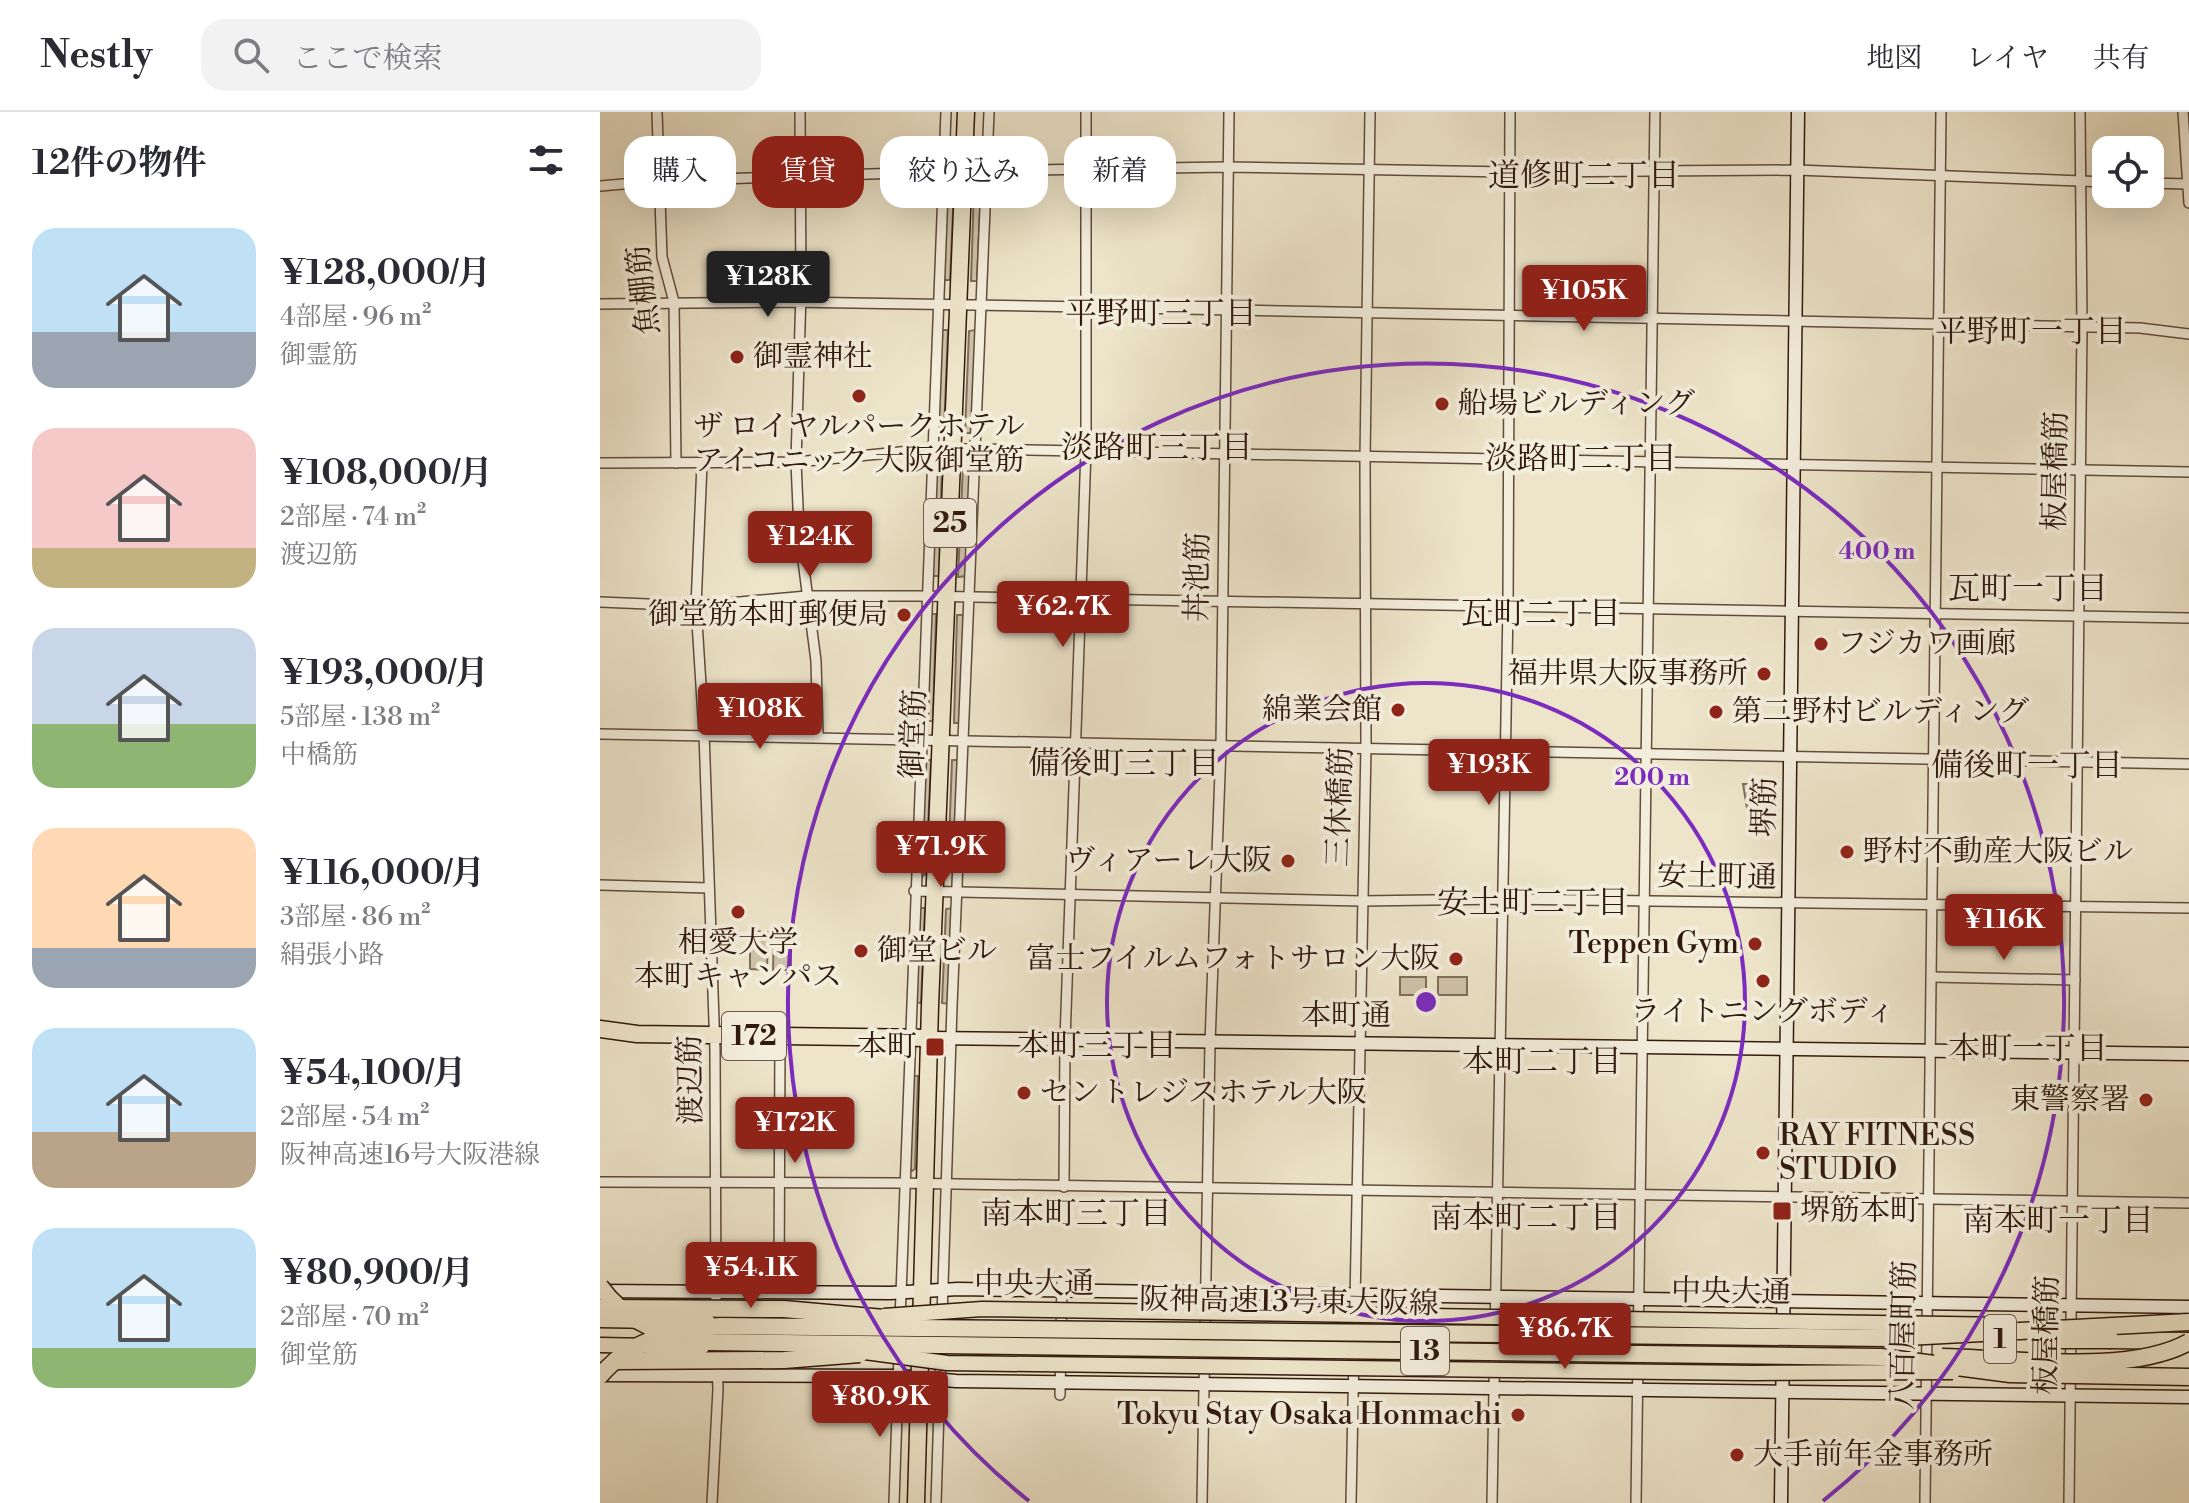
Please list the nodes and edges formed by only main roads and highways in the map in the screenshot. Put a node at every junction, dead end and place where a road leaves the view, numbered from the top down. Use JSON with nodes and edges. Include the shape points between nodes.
{"nodes":[{"id":1,"x":966,"y":112,"type":"edge"},
{"id":2,"x":600,"y":1029,"type":"edge"},
{"id":3,"x":930,"y":1038,"type":"junction"},
{"id":4,"x":600,"y":1288,"type":"edge"},
{"id":5,"x":600,"y":1308,"type":"edge"},
{"id":6,"x":600,"y":1320,"type":"edge"},
{"id":7,"x":2189,"y":1322,"type":"edge"},
{"id":8,"x":964,"y":1326,"type":"junction"},
{"id":9,"x":2189,"y":1331,"type":"edge"},
{"id":10,"x":1888,"y":1338,"type":"junction"},
{"id":11,"x":2189,"y":1342,"type":"edge"},
{"id":12,"x":600,"y":1345,"type":"edge"},
{"id":13,"x":969,"y":1345,"type":"junction"},
{"id":14,"x":1881,"y":1357,"type":"junction"},
{"id":15,"x":600,"y":1361,"type":"edge"},
{"id":16,"x":600,"y":1376,"type":"edge"},
{"id":17,"x":2189,"y":1376,"type":"edge"},
{"id":18,"x":916,"y":1503,"type":"edge"}],
"edges":[{"from":1,"to":3,"type":"highway","name":"御堂筋","number":"25"},
{"from":2,"to":3,"type":"highway","name":"本町通","number":"172"},
{"from":3,"to":18,"type":"highway","name":"御堂筋","number":"25"},
{"from":4,"to":13,"type":"highway","bridge":true,"via":[[656,1332],[690,1340]]},
{"from":5,"to":8,"type":"highway","bridge":true,"via":[[799,1309]]},
{"from":6,"to":9,"type":"main road","name":"中央大通","bridge":true,"via":[[839,1323],[910,1312],[982,1309],[1753,1318]]},
{"from":7,"to":10,"type":"highway","name":"阪神高速13号東大阪線","number":"13","bridge":true},
{"from":8,"to":10,"type":"highway","name":"阪神高速13号東大阪線","number":"13","bridge":true},
{"from":8,"to":16,"type":"highway","number":"13","bridge":true,"via":[[700,1327],[643,1343]]},
{"from":10,"to":11,"type":"highway","number":"1","bridge":true},
{"from":11,"to":14,"type":"highway","number":"13","bridge":true,"via":[[2154,1356],[2125,1360]]},
{"from":12,"to":17,"type":"main road","bridge":true,"via":[[842,1349],[947,1363]]},
{"from":13,"to":14,"type":"highway","name":"阪神高速13号東大阪線","number":"13","bridge":true},
{"from":13,"to":15,"type":"highway","bridge":true,"via":[[795,1359]]},
{"from":14,"to":17,"type":"highway","name":"阪神高速13号東大阪線","number":"13","bridge":true,"via":[[2010,1374]]}]}
